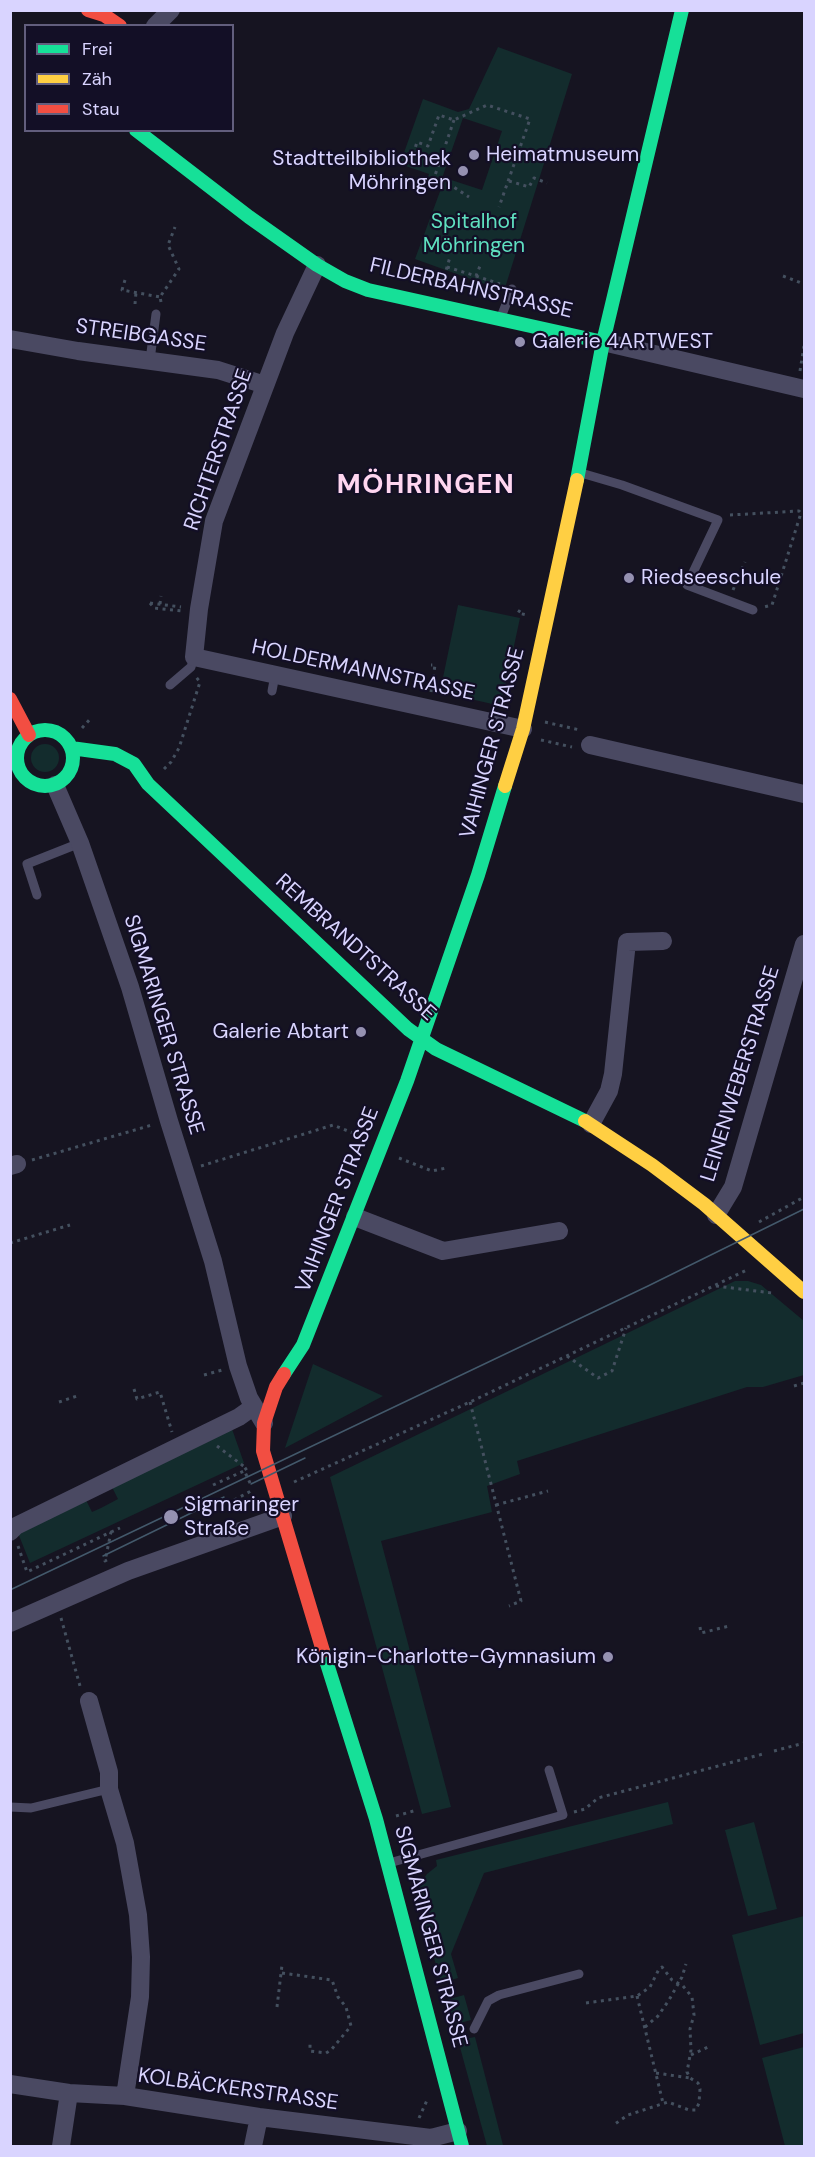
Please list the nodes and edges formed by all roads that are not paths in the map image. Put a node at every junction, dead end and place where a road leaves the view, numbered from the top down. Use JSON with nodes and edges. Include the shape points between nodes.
{"nodes":[{"id":1,"x":88,"y":10,"type":"edge"},
{"id":2,"x":171,"y":10,"type":"edge"},
{"id":3,"x":682,"y":10,"type":"edge"},
{"id":4,"x":117,"y":24,"type":"edge"},
{"id":5,"x":157,"y":24,"type":"edge"},
{"id":6,"x":139,"y":132,"type":"edge"},
{"id":7,"x":317,"y":265,"type":"junction"},
{"id":8,"x":512,"y":289,"type":"road end"},
{"id":9,"x":159,"y":310,"type":"road end"},
{"id":10,"x":501,"y":319,"type":"junction"},
{"id":11,"x":10,"y":339,"type":"edge"},
{"id":12,"x":603,"y":342,"type":"junction"},
{"id":13,"x":150,"y":360,"type":"junction"},
{"id":14,"x":265,"y":385,"type":"junction"},
{"id":15,"x":800,"y":388,"type":"edge"},
{"id":16,"x":579,"y":473,"type":"junction"},
{"id":17,"x":753,"y":610,"type":"road end"},
{"id":18,"x":192,"y":662,"type":"junction"},
{"id":19,"x":170,"y":685,"type":"dead end"},
{"id":20,"x":10,"y":699,"type":"edge"},
{"id":21,"x":530,"y":734,"type":"junction"},
{"id":22,"x":28,"y":735,"type":"junction"},
{"id":23,"x":590,"y":745,"type":"road end"},
{"id":24,"x":71,"y":748,"type":"junction"},
{"id":25,"x":14,"y":752,"type":"edge"},
{"id":26,"x":82,"y":768,"type":"dead end"},
{"id":27,"x":126,"y":777,"type":"dead end"},
{"id":28,"x":10,"y":779,"type":"edge"},
{"id":29,"x":26,"y":779,"type":"junction"},
{"id":30,"x":61,"y":779,"type":"junction"},
{"id":31,"x":148,"y":784,"type":"junction"},
{"id":32,"x":804,"y":794,"type":"edge"},
{"id":33,"x":80,"y":843,"type":"junction"},
{"id":34,"x":37,"y":895,"type":"dead end"},
{"id":35,"x":663,"y":942,"type":"dead end"},
{"id":36,"x":804,"y":944,"type":"edge"},
{"id":37,"x":422,"y":1040,"type":"junction"},
{"id":38,"x":591,"y":1124,"type":"junction"},
{"id":39,"x":716,"y":1215,"type":"junction"},
{"id":40,"x":355,"y":1217,"type":"junction"},
{"id":41,"x":559,"y":1231,"type":"dead end"},
{"id":42,"x":804,"y":1293,"type":"edge"},
{"id":43,"x":246,"y":1386,"type":"junction"},
{"id":44,"x":284,"y":1388,"type":"junction"},
{"id":45,"x":253,"y":1407,"type":"junction"},
{"id":46,"x":272,"y":1420,"type":"junction"},
{"id":47,"x":283,"y":1516,"type":"junction"},
{"id":48,"x":12,"y":1522,"type":"edge"},
{"id":49,"x":10,"y":1623,"type":"edge"},
{"id":50,"x":89,"y":1701,"type":"road end"},
{"id":51,"x":549,"y":1770,"type":"dead end"},
{"id":52,"x":109,"y":1789,"type":"junction"},
{"id":53,"x":10,"y":1807,"type":"edge"},
{"id":54,"x":387,"y":1863,"type":"junction"},
{"id":55,"x":579,"y":1974,"type":"dead end"},
{"id":56,"x":474,"y":2028,"type":"dead end"},
{"id":57,"x":10,"y":2084,"type":"edge"},
{"id":58,"x":69,"y":2092,"type":"junction"},
{"id":59,"x":125,"y":2096,"type":"junction"},
{"id":60,"x":258,"y":2117,"type":"junction"},
{"id":61,"x":460,"y":2139,"type":"edge"},
{"id":62,"x":430,"y":2142,"type":"edge"},
{"id":63,"x":61,"y":2146,"type":"edge"},
{"id":64,"x":253,"y":2146,"type":"edge"}],
"edges":[{"from":1,"to":4,"type":"main road"},
{"from":2,"to":5,"type":"street"},
{"from":3,"to":12,"type":"main road","name":"VAIHINGER STRASSE"},
{"from":6,"to":7,"type":"main road","name":"FILDERBAHNSTRASSE"},
{"from":7,"to":10,"type":"main road","name":"FILDERBAHNSTRASSE","via":[[368,290]]},
{"from":7,"to":14,"type":"street","name":"RICHTERSTRASSE"},
{"from":8,"to":10,"type":"lane"},
{"from":9,"to":13,"type":"lane"},
{"from":10,"to":12,"type":"main road","name":"FILDERBAHNSTRASSE"},
{"from":11,"to":13,"type":"street","name":"STREIBGASSE"},
{"from":12,"to":15,"type":"street","name":"FILDERBAHNSTRASSE"},
{"from":12,"to":16,"type":"main road","name":"VAIHINGER STRASSE"},
{"from":13,"to":14,"type":"street","name":"STREIBGASSE","via":[[218,370]]},
{"from":14,"to":18,"type":"street","name":"RICHTERSTRASSE","via":[[214,521],[195,608]]},
{"from":16,"to":17,"type":"lane","via":[[717,520],[687,585]]},
{"from":16,"to":21,"type":"main road","name":"VAIHINGER STRASSE"},
{"from":18,"to":19,"type":"lane"},
{"from":18,"to":21,"type":"street","name":"HOLDERMANNSTRASSE","via":[[273,683],[427,709]]},
{"from":20,"to":22,"type":"main road"},
{"from":21,"to":37,"type":"main road","name":"VAIHINGER STRASSE"},
{"from":22,"to":24,"type":"main road","via":[[55,732]]},
{"from":22,"to":25,"type":"main road"},
{"from":23,"to":32,"type":"street"},
{"from":24,"to":30,"type":"main road","via":[[73,757]]},
{"from":24,"to":31,"type":"main road","name":"REMBRANDTSTRASSE","via":[[126,758]]},
{"from":25,"to":29,"type":"main road"},
{"from":26,"to":30,"type":"main road"},
{"from":27,"to":31,"type":"main road","name":"REMBRANDTSTRASSE"},
{"from":28,"to":29,"type":"main road"},
{"from":29,"to":30,"type":"main road","via":[[39,786]]},
{"from":30,"to":33,"type":"street","name":"SIGMARINGER STRASSE"},
{"from":31,"to":37,"type":"main road","name":"REMBRANDTSTRASSE"},
{"from":33,"to":34,"type":"lane","via":[[27,864]]},
{"from":33,"to":43,"type":"street","name":"SIGMARINGER STRASSE","via":[[130,987],[213,1261]]},
{"from":35,"to":38,"type":"street","via":[[627,942],[613,1074],[609,1091]]},
{"from":36,"to":39,"type":"street","name":"LEINENWEBERSTRASSE","via":[[733,1187]]},
{"from":37,"to":38,"type":"main road","name":"REMBRANDTSTRASSE"},
{"from":37,"to":40,"type":"main road","name":"VAIHINGER STRASSE"},
{"from":38,"to":39,"type":"main road","name":"REMBRANDTSTRASSE"},
{"from":39,"to":42,"type":"main road","name":"REMBRANDTSTRASSE"},
{"from":40,"to":41,"type":"street","via":[[442,1251]]},
{"from":40,"to":44,"type":"main road","name":"VAIHINGER STRASSE"},
{"from":43,"to":44,"type":"street"},
{"from":43,"to":45,"type":"street","name":"SIGMARINGER STRASSE"},
{"from":44,"to":46,"type":"main road"},
{"from":45,"to":46,"type":"street","name":"SIGMARINGER STRASSE"},
{"from":45,"to":48,"type":"street","via":[[177,1448]]},
{"from":46,"to":47,"type":"main road","name":"SIGMARINGER STRASSE","via":[[274,1437],[268,1463]]},
{"from":47,"to":49,"type":"street","via":[[128,1570]]},
{"from":47,"to":54,"type":"main road","name":"SIGMARINGER STRASSE"},
{"from":50,"to":52,"type":"street","via":[[109,1772]]},
{"from":51,"to":54,"type":"lane","via":[[563,1815]]},
{"from":52,"to":53,"type":"lane","via":[[31,1808]]},
{"from":52,"to":59,"type":"street","via":[[125,1843],[141,1957],[140,1997]]},
{"from":54,"to":61,"type":"main road","name":"SIGMARINGER STRASSE"},
{"from":55,"to":56,"type":"lane","via":[[488,2001]]},
{"from":57,"to":58,"type":"street","name":"KOLBÄCKERSTRASSE"},
{"from":58,"to":59,"type":"street","name":"KOLBÄCKERSTRASSE"},
{"from":58,"to":63,"type":"street"},
{"from":59,"to":60,"type":"street","name":"KOLBÄCKERSTRASSE"},
{"from":60,"to":62,"type":"street","name":"KOLBÄCKERSTRASSE","via":[[412,2136]]},
{"from":60,"to":64,"type":"street"},
{"from":61,"to":62,"type":"street","name":"KOLBÄCKERSTRASSE"}]}
